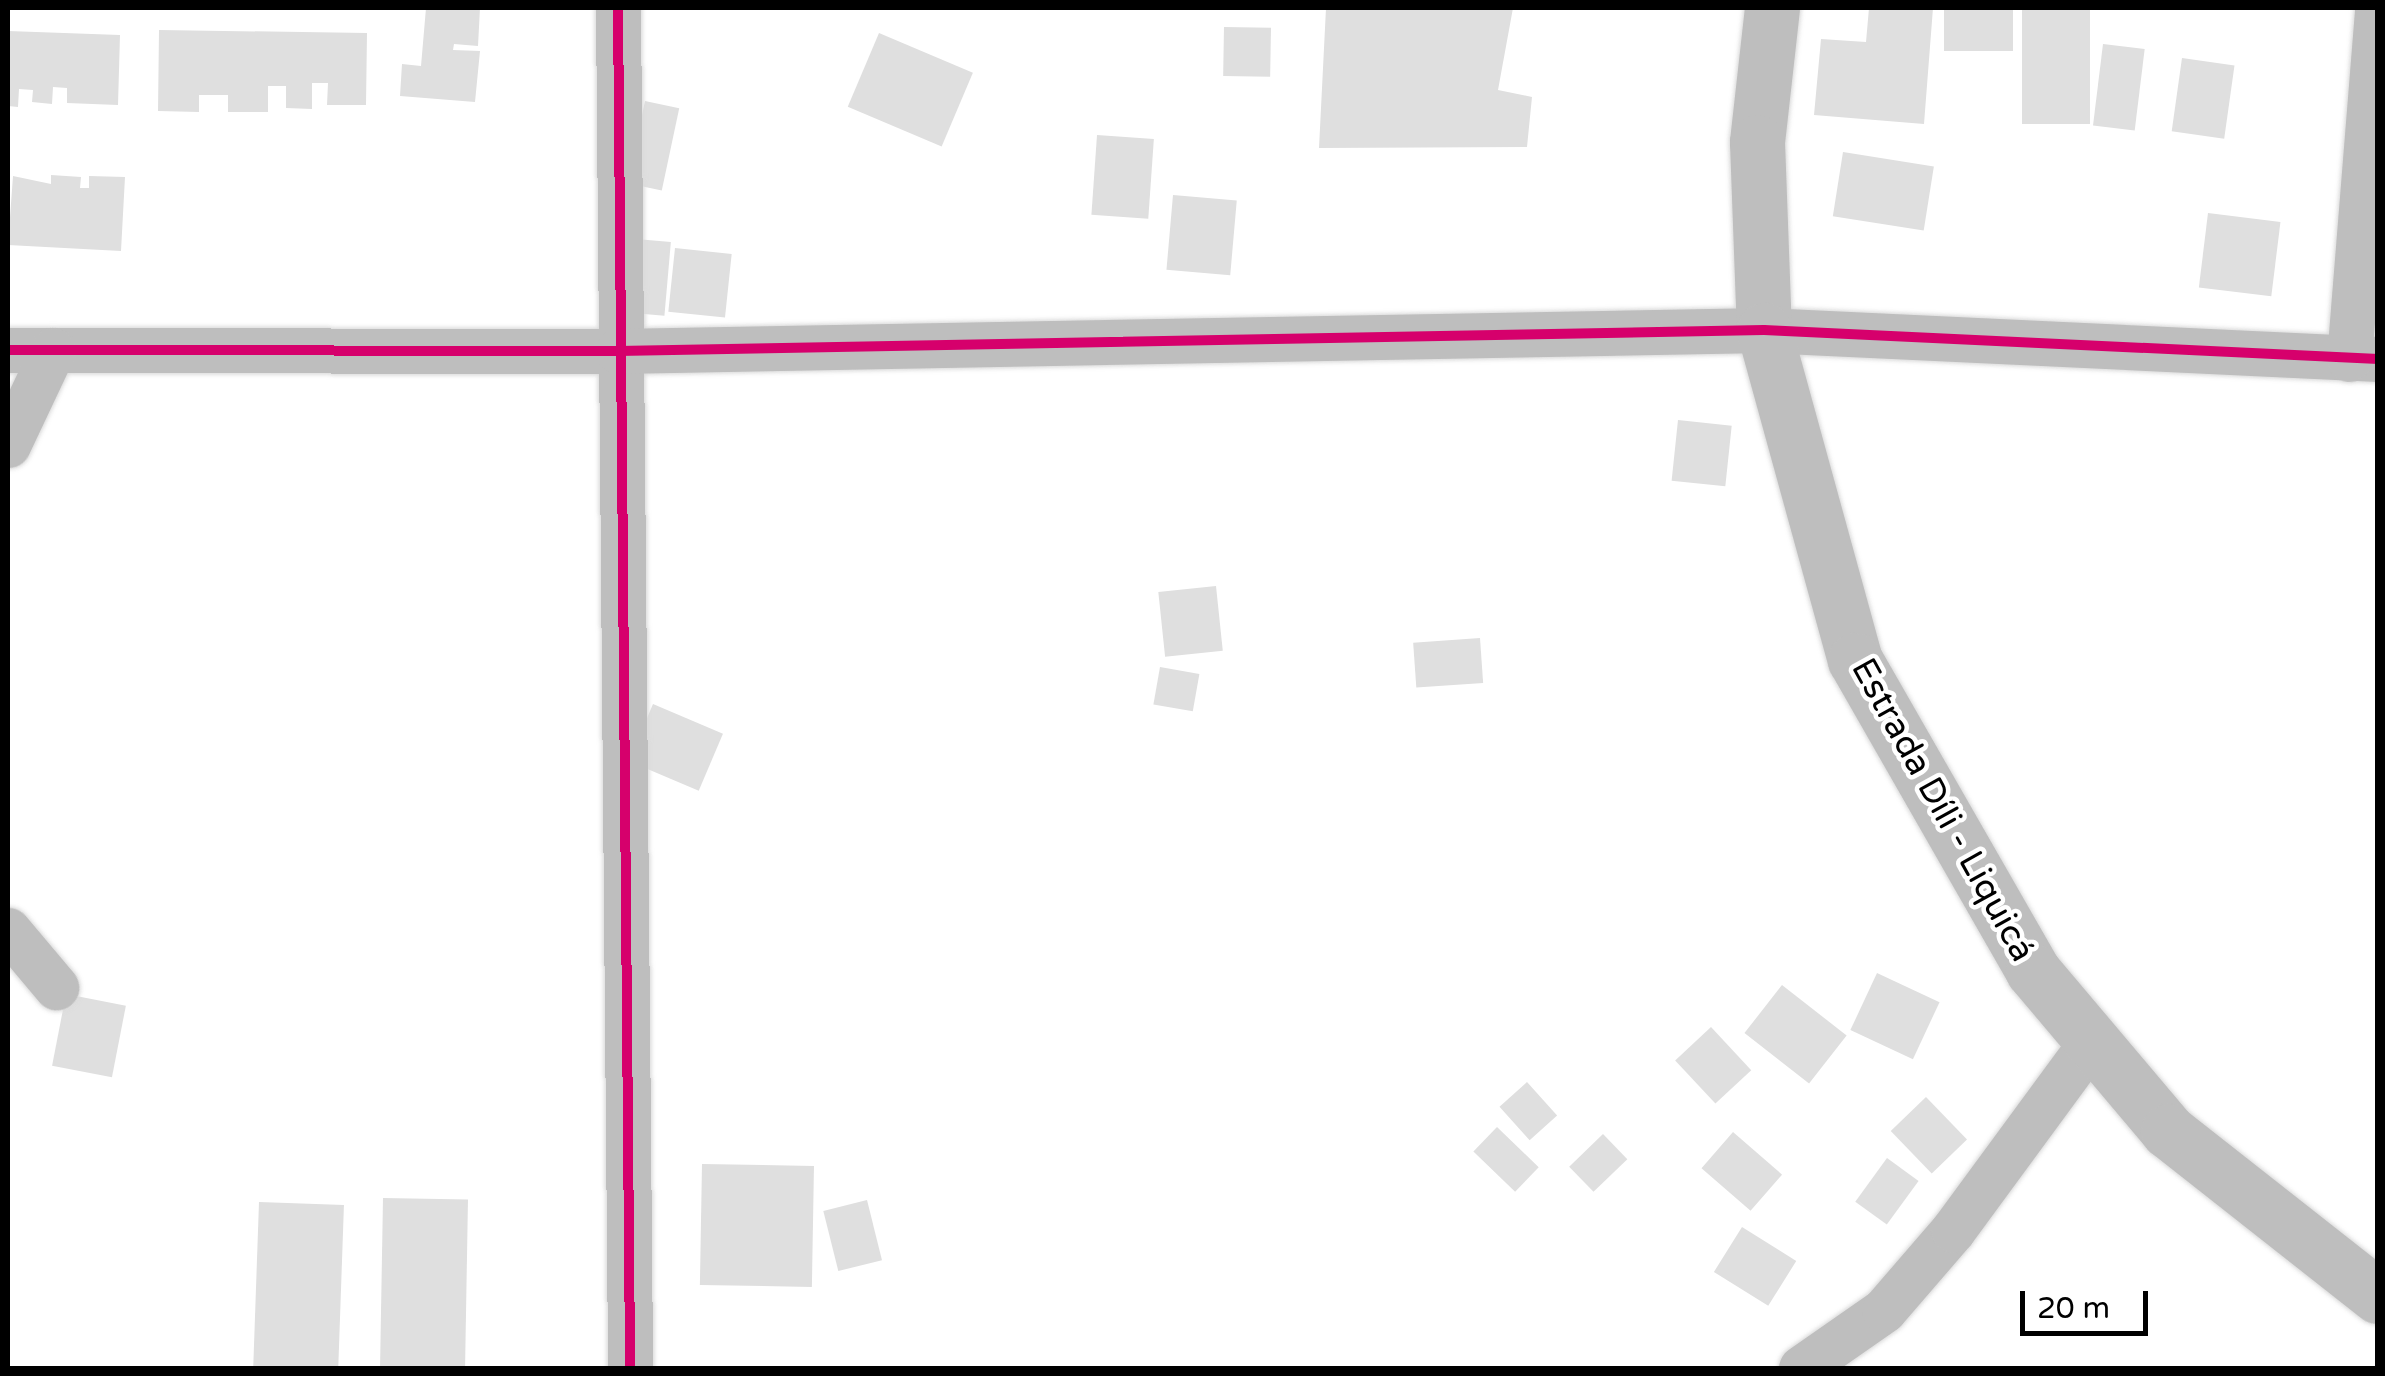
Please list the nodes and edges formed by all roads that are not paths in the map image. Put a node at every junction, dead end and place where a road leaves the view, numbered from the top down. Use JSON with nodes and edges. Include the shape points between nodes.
{"nodes":[{"id":1,"x":618,"y":8,"type":"edge"},
{"id":2,"x":1772,"y":8,"type":"edge"},
{"id":3,"x":2377,"y":8,"type":"edge"},
{"id":4,"x":1764,"y":330,"type":"junction"},
{"id":5,"x":8,"y":350,"type":"edge"},
{"id":6,"x":53,"y":350,"type":"junction"},
{"id":7,"x":618,"y":352,"type":"junction"},
{"id":8,"x":2364,"y":359,"type":"edge"},
{"id":9,"x":8,"y":445,"type":"edge"},
{"id":10,"x":8,"y":930,"type":"edge"},
{"id":11,"x":56,"y":987,"type":"dead end"},
{"id":12,"x":2092,"y":1041,"type":"junction"},
{"id":13,"x":2378,"y":1296,"type":"edge"},
{"id":14,"x":630,"y":1368,"type":"edge"},
{"id":15,"x":1801,"y":1368,"type":"edge"}],
"edges":[{"from":1,"to":7,"type":"street"},
{"from":2,"to":4,"type":"main road","name":"Estrada Díli - Liquicá","via":[[1757,142]]},
{"from":3,"to":8,"type":"street"},
{"from":4,"to":7,"type":"street"},
{"from":4,"to":8,"type":"street"},
{"from":4,"to":12,"type":"main road","name":"Estrada Díli - Liquicá","via":[[1855,660],[2033,972]]},
{"from":5,"to":6,"type":"street"},
{"from":6,"to":7,"type":"street"},
{"from":6,"to":9,"type":"street"},
{"from":7,"to":14,"type":"street"},
{"from":10,"to":11,"type":"street"},
{"from":12,"to":13,"type":"main road","name":"Estrada Díli - Liquicá","via":[[2168,1131]]},
{"from":12,"to":15,"type":"street","via":[[1953,1230],[1884,1310]]}]}
